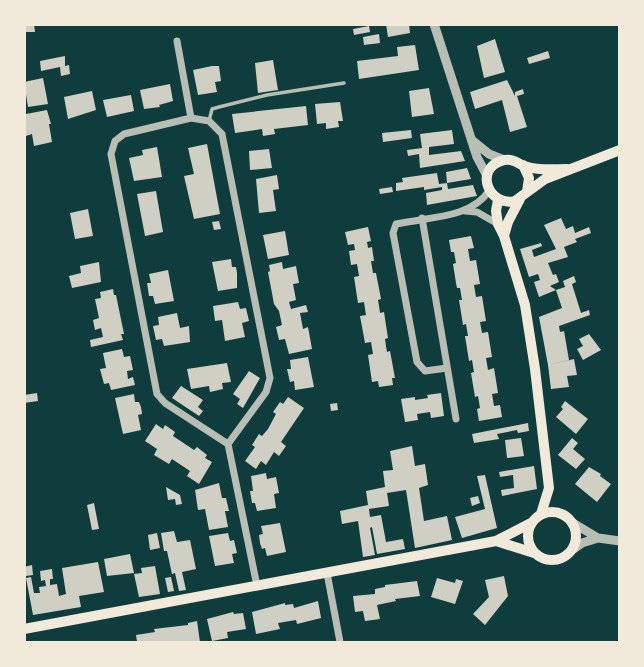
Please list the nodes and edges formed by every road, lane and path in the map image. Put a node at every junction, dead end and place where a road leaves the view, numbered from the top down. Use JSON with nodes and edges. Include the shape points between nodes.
{"nodes":[{"id":1,"x":434,"y":24,"type":"edge"},
{"id":2,"x":177,"y":41,"type":"dead end"},
{"id":3,"x":344,"y":83,"type":"dead end"},
{"id":4,"x":191,"y":118,"type":"junction"},
{"id":5,"x":209,"y":121,"type":"junction"},
{"id":6,"x":473,"y":141,"type":"junction"},
{"id":7,"x":620,"y":150,"type":"edge"},
{"id":8,"x":504,"y":160,"type":"junction"},
{"id":9,"x":523,"y":166,"type":"junction"},
{"id":10,"x":567,"y":169,"type":"junction"},
{"id":11,"x":487,"y":176,"type":"junction"},
{"id":12,"x":489,"y":191,"type":"junction"},
{"id":13,"x":523,"y":195,"type":"junction"},
{"id":14,"x":498,"y":200,"type":"junction"},
{"id":15,"x":464,"y":211,"type":"junction"},
{"id":16,"x":422,"y":218,"type":"junction"},
{"id":17,"x":498,"y":224,"type":"junction"},
{"id":18,"x":504,"y":236,"type":"junction"},
{"id":19,"x":447,"y":368,"type":"junction"},
{"id":20,"x":456,"y":419,"type":"dead end"},
{"id":21,"x":228,"y":444,"type":"junction"},
{"id":22,"x":548,"y":488,"type":"junction"},
{"id":23,"x":541,"y":513,"type":"junction"},
{"id":24,"x":563,"y":514,"type":"junction"},
{"id":25,"x":531,"y":523,"type":"junction"},
{"id":26,"x":573,"y":523,"type":"junction"},
{"id":27,"x":598,"y":538,"type":"junction"},
{"id":28,"x":496,"y":541,"type":"junction"},
{"id":29,"x":620,"y":541,"type":"edge"},
{"id":30,"x":572,"y":550,"type":"junction"},
{"id":31,"x":534,"y":553,"type":"junction"},
{"id":32,"x":327,"y":573,"type":"junction"},
{"id":33,"x":257,"y":586,"type":"junction"},
{"id":34,"x":24,"y":627,"type":"edge"},
{"id":35,"x":340,"y":642,"type":"edge"}],
"edges":[{"from":1,"to":6,"type":"street"},
{"from":2,"to":4,"type":"street"},
{"from":3,"to":5,"type":"lane","via":[[219,107],[212,109]]},
{"from":4,"to":5,"type":"street"},
{"from":4,"to":21,"type":"street","via":[[124,134],[111,153],[157,394],[165,404]]},
{"from":5,"to":21,"type":"street","via":[[222,134],[270,378],[266,392]]},
{"from":6,"to":8,"type":"street"},
{"from":6,"to":11,"type":"street"},
{"from":7,"to":10,"type":"main road"},
{"from":8,"to":9,"type":"main road"},
{"from":8,"to":11,"type":"main road","via":[[493,165]]},
{"from":9,"to":10,"type":"main road"},
{"from":9,"to":13,"type":"main road","via":[[529,178]]},
{"from":10,"to":13,"type":"main road"},
{"from":11,"to":12,"type":"main road"},
{"from":12,"to":14,"type":"main road"},
{"from":12,"to":15,"type":"street"},
{"from":13,"to":14,"type":"main road","via":[[509,202]]},
{"from":13,"to":18,"type":"main road"},
{"from":14,"to":17,"type":"main road"},
{"from":15,"to":16,"type":"street"},
{"from":15,"to":17,"type":"street","via":[[477,212]]},
{"from":16,"to":19,"type":"street"},
{"from":16,"to":19,"type":"street","via":[[396,224],[393,233],[417,362],[425,371]]},
{"from":17,"to":18,"type":"main road"},
{"from":18,"to":22,"type":"main road","via":[[525,305]]},
{"from":19,"to":20,"type":"street"},
{"from":21,"to":33,"type":"street"},
{"from":22,"to":23,"type":"main road"},
{"from":22,"to":24,"type":"main road"},
{"from":23,"to":24,"type":"main road"},
{"from":23,"to":25,"type":"main road"},
{"from":24,"to":26,"type":"main road"},
{"from":25,"to":28,"type":"main road"},
{"from":25,"to":31,"type":"main road","via":[[527,539]]},
{"from":26,"to":27,"type":"street"},
{"from":26,"to":30,"type":"main road","via":[[576,541]]},
{"from":27,"to":29,"type":"street"},
{"from":27,"to":30,"type":"street"},
{"from":28,"to":31,"type":"main road"},
{"from":28,"to":32,"type":"main road"},
{"from":30,"to":31,"type":"main road","via":[[550,561]]},
{"from":32,"to":33,"type":"main road"},
{"from":32,"to":35,"type":"street"},
{"from":33,"to":34,"type":"main road"}]}
